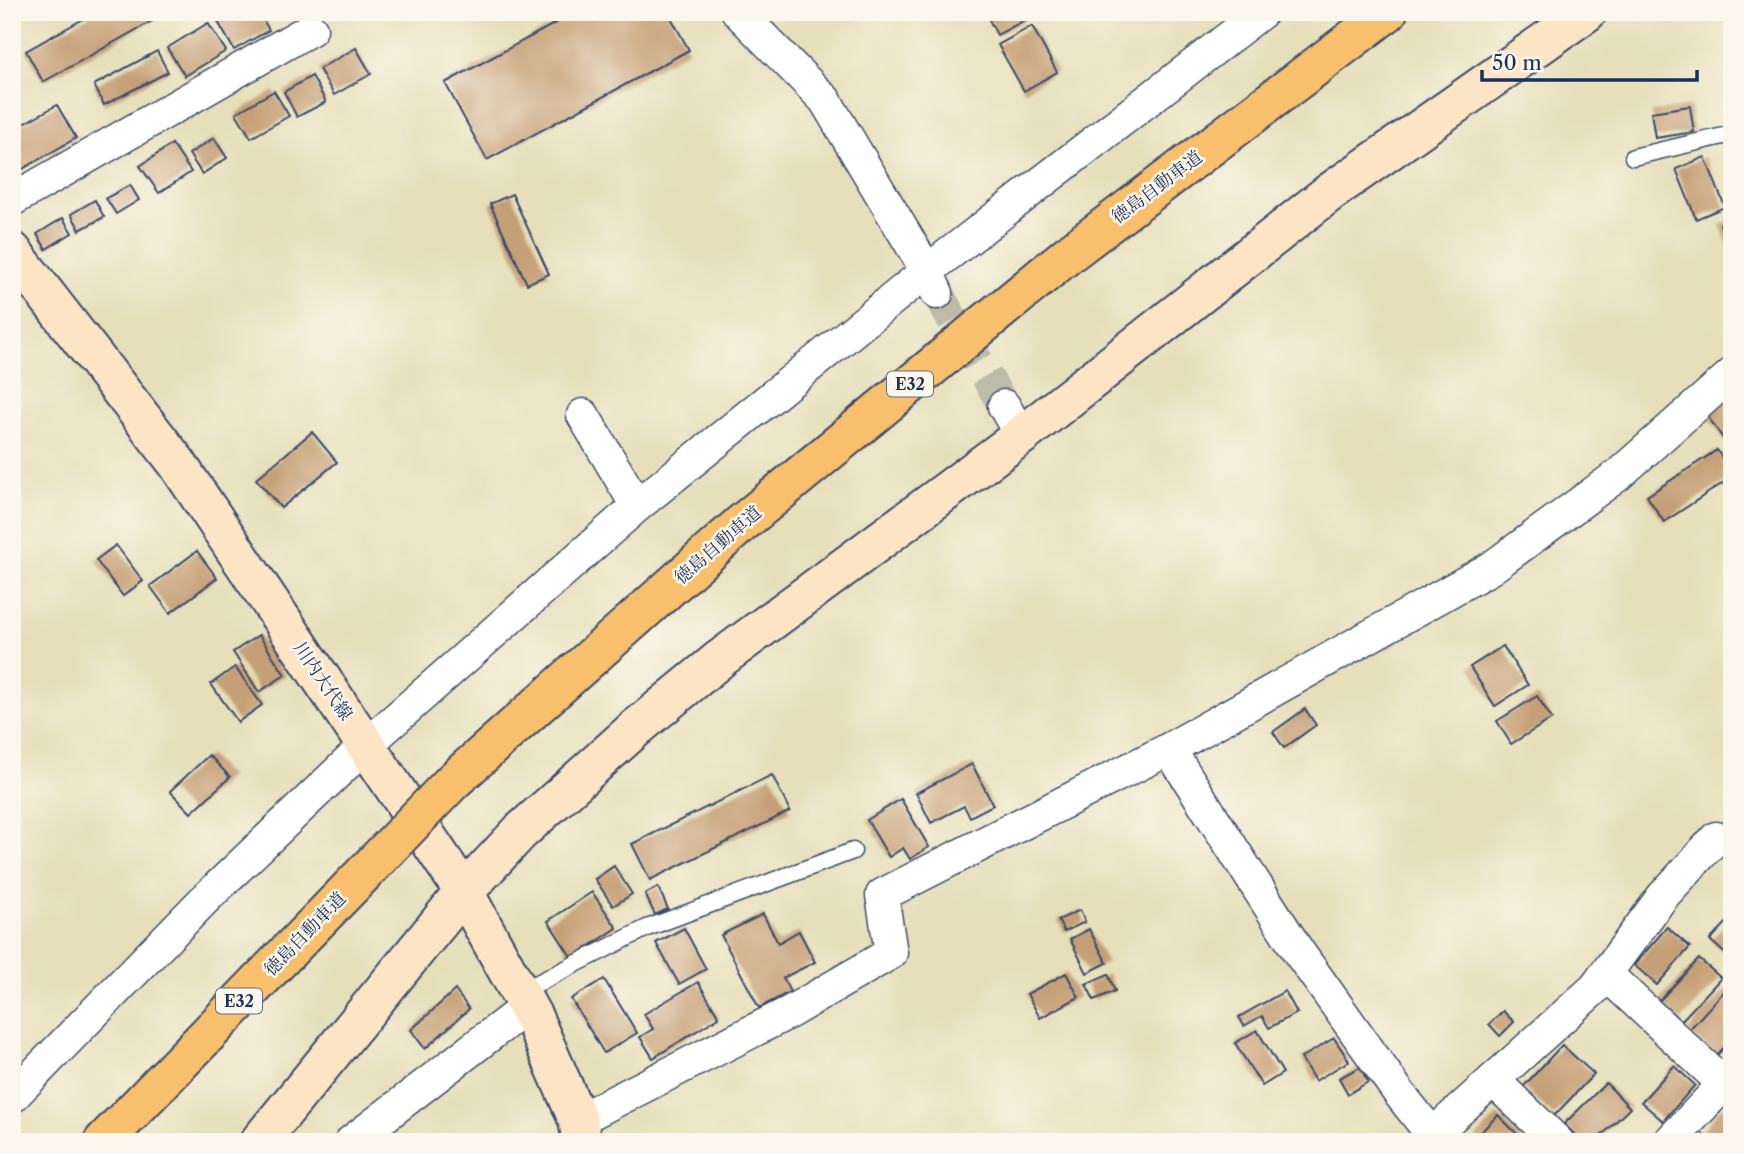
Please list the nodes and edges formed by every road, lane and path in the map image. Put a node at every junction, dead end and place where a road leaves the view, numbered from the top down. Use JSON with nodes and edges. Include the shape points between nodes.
{"nodes":[{"id":1,"x":738,"y":12,"type":"edge"},
{"id":2,"x":1262,"y":12,"type":"edge"},
{"id":3,"x":1388,"y":12,"type":"edge"},
{"id":4,"x":1587,"y":12,"type":"edge"},
{"id":5,"x":311,"y":29,"type":"dead end"},
{"id":6,"x":1732,"y":134,"type":"edge"},
{"id":7,"x":1633,"y":157,"type":"dead end"},
{"id":8,"x":12,"y":200,"type":"edge"},
{"id":9,"x":12,"y":251,"type":"edge"},
{"id":10,"x":932,"y":282,"type":"junction"},
{"id":11,"x":1732,"y":374,"type":"edge"},
{"id":12,"x":583,"y":415,"type":"dead end"},
{"id":13,"x":637,"y":506,"type":"junction"},
{"id":14,"x":365,"y":746,"type":"junction"},
{"id":15,"x":1169,"y":749,"type":"junction"},
{"id":16,"x":1716,"y":838,"type":"dead end"},
{"id":17,"x":853,"y":851,"type":"dead end"},
{"id":18,"x":464,"y":892,"type":"junction"},
{"id":19,"x":1606,"y":974,"type":"junction"},
{"id":20,"x":524,"y":999,"type":"junction"},
{"id":21,"x":1493,"y":1080,"type":"junction"},
{"id":22,"x":12,"y":1097,"type":"edge"},
{"id":23,"x":580,"y":1131,"type":"edge"},
{"id":24,"x":1435,"y":1138,"type":"edge"},
{"id":25,"x":103,"y":1142,"type":"edge"},
{"id":26,"x":259,"y":1142,"type":"edge"},
{"id":27,"x":351,"y":1142,"type":"edge"},
{"id":28,"x":1558,"y":1142,"type":"edge"},
{"id":29,"x":1669,"y":1142,"type":"edge"}],
"edges":[{"from":1,"to":10,"type":"street","via":[[825,100]]},
{"from":2,"to":10,"type":"street"},
{"from":3,"to":25,"type":"highway","name":"徳島自動車道","number":"E32","bridge":true,"via":[[1059,262],[740,524],[453,781]]},
{"from":4,"to":18,"type":"street","via":[[1013,421],[636,728],[520,832]]},
{"from":5,"to":8,"type":"street"},
{"from":6,"to":7,"type":"lane"},
{"from":9,"to":14,"type":"street","name":"川内大代線","via":[[177,463]]},
{"from":10,"to":13,"type":"street"},
{"from":11,"to":15,"type":"street","via":[[1618,475],[1490,568]]},
{"from":12,"to":13,"type":"street"},
{"from":13,"to":14,"type":"street"},
{"from":14,"to":18,"type":"street","name":"川内大代線"},
{"from":14,"to":22,"type":"street","via":[[204,900]]},
{"from":15,"to":23,"type":"street","via":[[882,895],[891,953]]},
{"from":15,"to":24,"type":"street","via":[[1298,951]]},
{"from":16,"to":19,"type":"street","via":[[1663,896]]},
{"from":17,"to":20,"type":"lane","via":[[647,928]]},
{"from":18,"to":20,"type":"street","name":"川内大代線"},
{"from":18,"to":26,"type":"street"},
{"from":19,"to":21,"type":"street"},
{"from":19,"to":29,"type":"street","via":[[1724,1084]]},
{"from":20,"to":23,"type":"street","name":"川内大代線"},
{"from":20,"to":27,"type":"street"},
{"from":21,"to":24,"type":"street"},
{"from":21,"to":28,"type":"street"}]}
